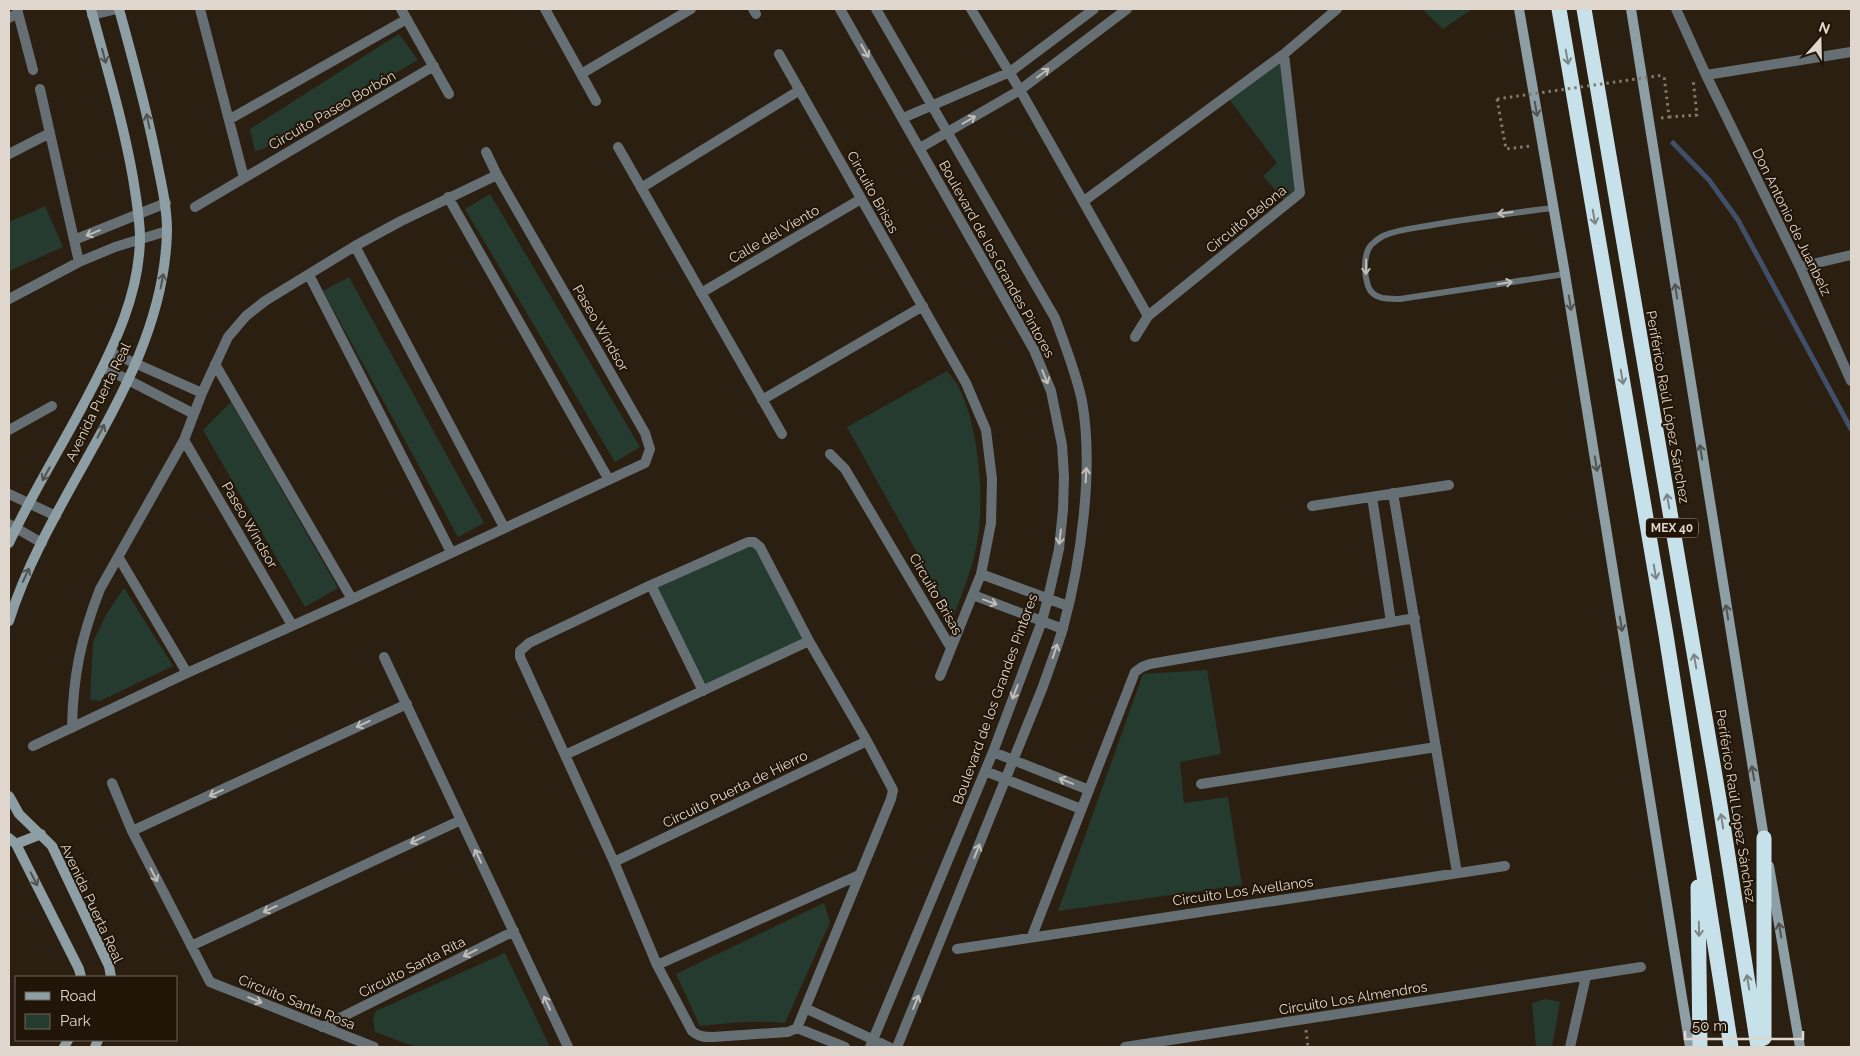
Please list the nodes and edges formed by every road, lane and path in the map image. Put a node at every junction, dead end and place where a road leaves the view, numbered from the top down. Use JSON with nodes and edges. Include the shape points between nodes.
{"nodes":[{"id":1,"x":118,"y":9,"type":"edge"},
{"id":2,"x":200,"y":9,"type":"edge"},
{"id":3,"x":402,"y":9,"type":"edge"},
{"id":4,"x":544,"y":9,"type":"edge"},
{"id":5,"x":691,"y":9,"type":"edge"},
{"id":6,"x":840,"y":9,"type":"edge"},
{"id":7,"x":876,"y":9,"type":"edge"},
{"id":8,"x":972,"y":9,"type":"edge"},
{"id":9,"x":1094,"y":9,"type":"edge"},
{"id":10,"x":1127,"y":9,"type":"edge"},
{"id":11,"x":1337,"y":9,"type":"edge"},
{"id":12,"x":1519,"y":9,"type":"edge"},
{"id":13,"x":1559,"y":9,"type":"edge"},
{"id":14,"x":1584,"y":9,"type":"edge"},
{"id":15,"x":1631,"y":9,"type":"edge"},
{"id":16,"x":1676,"y":9,"type":"edge"},
{"id":17,"x":92,"y":12,"type":"edge"},
{"id":18,"x":14,"y":13,"type":"edge"},
{"id":19,"x":407,"y":19,"type":"junction"},
{"id":20,"x":1851,"y":52,"type":"edge"},
{"id":21,"x":779,"y":54,"type":"dead end"},
{"id":22,"x":1284,"y":54,"type":"junction"},
{"id":23,"x":434,"y":66,"type":"junction"},
{"id":24,"x":33,"y":70,"type":"dead end"},
{"id":25,"x":1010,"y":72,"type":"junction"},
{"id":26,"x":581,"y":74,"type":"junction"},
{"id":27,"x":1706,"y":75,"type":"junction"},
{"id":28,"x":40,"y":89,"type":"dead end"},
{"id":29,"x":800,"y":90,"type":"junction"},
{"id":30,"x":1020,"y":90,"type":"junction"},
{"id":31,"x":450,"y":94,"type":"dead end"},
{"id":32,"x":596,"y":100,"type":"dead end"},
{"id":33,"x":932,"y":106,"type":"junction"},
{"id":34,"x":1669,"y":117,"type":"junction"},
{"id":35,"x":903,"y":118,"type":"junction"},
{"id":36,"x":230,"y":119,"type":"junction"},
{"id":37,"x":1648,"y":119,"type":"junction"},
{"id":38,"x":50,"y":132,"type":"junction"},
{"id":39,"x":947,"y":132,"type":"junction"},
{"id":40,"x":1542,"y":144,"type":"junction"},
{"id":41,"x":618,"y":147,"type":"dead end"},
{"id":42,"x":920,"y":148,"type":"junction"},
{"id":43,"x":486,"y":152,"type":"dead end"},
{"id":44,"x":9,"y":154,"type":"edge"},
{"id":45,"x":497,"y":175,"type":"junction"},
{"id":46,"x":244,"y":178,"type":"junction"},
{"id":47,"x":641,"y":188,"type":"junction"},
{"id":48,"x":448,"y":197,"type":"junction"},
{"id":49,"x":861,"y":199,"type":"junction"},
{"id":50,"x":1084,"y":202,"type":"junction"},
{"id":51,"x":166,"y":203,"type":"junction"},
{"id":52,"x":195,"y":206,"type":"dead end"},
{"id":53,"x":1553,"y":208,"type":"junction"},
{"id":54,"x":139,"y":214,"type":"junction"},
{"id":55,"x":167,"y":231,"type":"junction"},
{"id":56,"x":140,"y":239,"type":"junction"},
{"id":57,"x":74,"y":240,"type":"junction"},
{"id":58,"x":354,"y":246,"type":"junction"},
{"id":59,"x":1851,"y":255,"type":"edge"},
{"id":60,"x":79,"y":262,"type":"junction"},
{"id":61,"x":1800,"y":267,"type":"junction"},
{"id":62,"x":1565,"y":274,"type":"junction"},
{"id":63,"x":309,"y":275,"type":"junction"},
{"id":64,"x":701,"y":293,"type":"junction"},
{"id":65,"x":9,"y":299,"type":"edge"},
{"id":66,"x":923,"y":306,"type":"junction"},
{"id":67,"x":1148,"y":316,"type":"junction"},
{"id":68,"x":1135,"y":337,"type":"dead end"},
{"id":69,"x":110,"y":352,"type":"junction"},
{"id":70,"x":135,"y":363,"type":"junction"},
{"id":71,"x":215,"y":364,"type":"junction"},
{"id":72,"x":103,"y":367,"type":"junction"},
{"id":73,"x":128,"y":381,"type":"junction"},
{"id":74,"x":1851,"y":381,"type":"edge"},
{"id":75,"x":202,"y":393,"type":"junction"},
{"id":76,"x":762,"y":400,"type":"junction"},
{"id":77,"x":52,"y":406,"type":"dead end"},
{"id":78,"x":194,"y":414,"type":"junction"},
{"id":79,"x":9,"y":430,"type":"edge"},
{"id":80,"x":782,"y":434,"type":"dead end"},
{"id":81,"x":184,"y":440,"type":"junction"},
{"id":82,"x":830,"y":454,"type":"dead end"},
{"id":83,"x":609,"y":480,"type":"junction"},
{"id":84,"x":1449,"y":485,"type":"dead end"},
{"id":85,"x":1393,"y":493,"type":"junction"},
{"id":86,"x":9,"y":494,"type":"edge"},
{"id":87,"x":1372,"y":497,"type":"junction"},
{"id":88,"x":29,"y":504,"type":"junction"},
{"id":89,"x":1312,"y":506,"type":"dead end"},
{"id":90,"x":56,"y":516,"type":"junction"},
{"id":91,"x":12,"y":526,"type":"edge"},
{"id":92,"x":504,"y":527,"type":"junction"},
{"id":93,"x":9,"y":543,"type":"edge"},
{"id":94,"x":42,"y":543,"type":"junction"},
{"id":95,"x":451,"y":552,"type":"junction"},
{"id":96,"x":119,"y":558,"type":"junction"},
{"id":97,"x":981,"y":574,"type":"junction"},
{"id":98,"x":652,"y":584,"type":"junction"},
{"id":99,"x":973,"y":595,"type":"junction"},
{"id":100,"x":1048,"y":598,"type":"junction"},
{"id":101,"x":352,"y":599,"type":"junction"},
{"id":102,"x":1068,"y":606,"type":"junction"},
{"id":103,"x":1415,"y":618,"type":"junction"},
{"id":104,"x":9,"y":621,"type":"edge"},
{"id":105,"x":1042,"y":621,"type":"junction"},
{"id":106,"x":1391,"y":622,"type":"junction"},
{"id":107,"x":292,"y":625,"type":"junction"},
{"id":108,"x":1063,"y":629,"type":"junction"},
{"id":109,"x":809,"y":641,"type":"junction"},
{"id":110,"x":951,"y":648,"type":"junction"},
{"id":111,"x":384,"y":657,"type":"dead end"},
{"id":112,"x":187,"y":673,"type":"junction"},
{"id":113,"x":940,"y":676,"type":"dead end"},
{"id":114,"x":703,"y":691,"type":"junction"},
{"id":115,"x":407,"y":704,"type":"junction"},
{"id":116,"x":72,"y":728,"type":"junction"},
{"id":117,"x":868,"y":740,"type":"junction"},
{"id":118,"x":33,"y":746,"type":"dead end"},
{"id":119,"x":1436,"y":746,"type":"junction"},
{"id":120,"x":993,"y":752,"type":"junction"},
{"id":121,"x":565,"y":755,"type":"junction"},
{"id":122,"x":1014,"y":760,"type":"junction"},
{"id":123,"x":985,"y":771,"type":"junction"},
{"id":124,"x":1006,"y":779,"type":"junction"},
{"id":125,"x":112,"y":783,"type":"dead end"},
{"id":126,"x":1201,"y":784,"type":"dead end"},
{"id":127,"x":1089,"y":790,"type":"junction"},
{"id":128,"x":9,"y":796,"type":"edge"},
{"id":129,"x":1081,"y":809,"type":"junction"},
{"id":130,"x":461,"y":820,"type":"junction"},
{"id":131,"x":1696,"y":828,"type":"junction"},
{"id":132,"x":132,"y":831,"type":"junction"},
{"id":133,"x":42,"y":834,"type":"junction"},
{"id":134,"x":1764,"y":838,"type":"junction"},
{"id":135,"x":12,"y":841,"type":"edge"},
{"id":136,"x":614,"y":862,"type":"junction"},
{"id":137,"x":1505,"y":866,"type":"dead end"},
{"id":138,"x":1457,"y":873,"type":"junction"},
{"id":139,"x":859,"y":875,"type":"junction"},
{"id":140,"x":514,"y":931,"type":"junction"},
{"id":141,"x":1032,"y":936,"type":"junction"},
{"id":142,"x":191,"y":946,"type":"junction"},
{"id":143,"x":957,"y":949,"type":"dead end"},
{"id":144,"x":657,"y":964,"type":"junction"},
{"id":145,"x":1641,"y":967,"type":"dead end"},
{"id":146,"x":81,"y":976,"type":"edge"},
{"id":147,"x":110,"y":976,"type":"edge"},
{"id":148,"x":1586,"y":976,"type":"junction"},
{"id":149,"x":807,"y":1009,"type":"junction"},
{"id":150,"x":1304,"y":1020,"type":"junction"},
{"id":151,"x":322,"y":1027,"type":"junction"},
{"id":152,"x":798,"y":1028,"type":"junction"},
{"id":153,"x":871,"y":1043,"type":"edge"},
{"id":154,"x":374,"y":1047,"type":"edge"},
{"id":155,"x":568,"y":1047,"type":"edge"},
{"id":156,"x":845,"y":1047,"type":"edge"},
{"id":157,"x":888,"y":1047,"type":"edge"},
{"id":158,"x":897,"y":1047,"type":"edge"},
{"id":159,"x":1125,"y":1047,"type":"edge"},
{"id":160,"x":1308,"y":1047,"type":"edge"},
{"id":161,"x":1570,"y":1047,"type":"edge"},
{"id":162,"x":1690,"y":1047,"type":"edge"},
{"id":163,"x":1700,"y":1047,"type":"edge"},
{"id":164,"x":1732,"y":1047,"type":"edge"},
{"id":165,"x":1758,"y":1047,"type":"edge"},
{"id":166,"x":1764,"y":1047,"type":"edge"},
{"id":167,"x":1800,"y":1047,"type":"edge"}],
"edges":[{"from":1,"to":17,"type":"street"},
{"from":51,"to":1,"type":"main road","name":"Avenida Puerta Real","one_way":true,"via":[[144,101]]},
{"from":2,"to":36,"type":"street"},
{"from":3,"to":19,"type":"street"},
{"from":4,"to":26,"type":"street"},
{"from":5,"to":26,"type":"street"},
{"from":6,"to":35,"type":"street","name":"Boulevard de los Grandes Pintores","one_way":true},
{"from":7,"to":33,"type":"street","name":"Boulevard de los Grandes Pintores"},
{"from":8,"to":25,"type":"street"},
{"from":9,"to":25,"type":"street"},
{"from":30,"to":10,"type":"street","one_way":true},
{"from":11,"to":22,"type":"street"},
{"from":12,"to":40,"type":"main road","one_way":true},
{"from":13,"to":131,"type":"highway","number":"MEX 40","one_way":true},
{"from":165,"to":14,"type":"highway","name":"Periférico Raúl López Sánchez","number":"MEX 40","one_way":true},
{"from":15,"to":37,"type":"main road"},
{"from":16,"to":27,"type":"street","name":"Don Antonio de Juanbelz"},
{"from":17,"to":54,"type":"main road","name":"Avenida Puerta Real","one_way":true,"via":[[131,164]]},
{"from":18,"to":24,"type":"street"},
{"from":19,"to":23,"type":"street"},
{"from":19,"to":36,"type":"street"},
{"from":20,"to":27,"type":"street"},
{"from":21,"to":29,"type":"street","name":"Circuito Brisas"},
{"from":22,"to":50,"type":"street"},
{"from":22,"to":67,"type":"street","name":"Circuito Belona","via":[[1300,193]]},
{"from":23,"to":31,"type":"street"},
{"from":23,"to":46,"type":"street","name":"Circuito Paseo Borbón"},
{"from":25,"to":30,"type":"street"},
{"from":25,"to":33,"type":"street"},
{"from":26,"to":32,"type":"street"},
{"from":27,"to":34,"type":"path","via":[[1692,76],[1697,115]]},
{"from":27,"to":61,"type":"street","name":"Don Antonio de Juanbelz"},
{"from":28,"to":38,"type":"street"},
{"from":29,"to":47,"type":"street"},
{"from":29,"to":49,"type":"street","name":"Circuito Brisas"},
{"from":39,"to":30,"type":"street","one_way":true},
{"from":30,"to":50,"type":"street"},
{"from":33,"to":35,"type":"street"},
{"from":33,"to":39,"type":"street","name":"Boulevard de los Grandes Pintores"},
{"from":34,"to":37,"type":"path"},
{"from":34,"to":40,"type":"path","bridge":true,"via":[[1664,75],[1497,99],[1506,150]]},
{"from":35,"to":42,"type":"street","name":"Boulevard de los Grandes Pintores"},
{"from":36,"to":46,"type":"street"},
{"from":134,"to":37,"type":"main road","one_way":true},
{"from":38,"to":44,"type":"street"},
{"from":38,"to":57,"type":"street"},
{"from":39,"to":42,"type":"street"},
{"from":102,"to":39,"type":"street","name":"Boulevard de los Grandes Pintores","one_way":true,"via":[[1082,522],[1086,472],[1087,442],[1082,401],[1055,318]]},
{"from":40,"to":53,"type":"main road"},
{"from":41,"to":47,"type":"street"},
{"from":42,"to":100,"type":"street","name":"Boulevard de los Grandes Pintores","one_way":true,"via":[[1034,350],[1051,391],[1062,445],[1064,476],[1058,549]]},
{"from":43,"to":45,"type":"street","name":"Paseo Windsor"},
{"from":45,"to":48,"type":"street"},
{"from":45,"to":83,"type":"street","name":"Paseo Windsor","via":[[645,433],[650,448],[645,462]]},
{"from":46,"to":52,"type":"street","name":"Circuito Paseo Borbón"},
{"from":47,"to":64,"type":"street"},
{"from":48,"to":58,"type":"street"},
{"from":48,"to":83,"type":"street"},
{"from":49,"to":64,"type":"street","name":"Calle del Viento"},
{"from":49,"to":66,"type":"street","name":"Circuito Brisas"},
{"from":50,"to":67,"type":"street"},
{"from":51,"to":54,"type":"street"},
{"from":51,"to":55,"type":"main road","name":"Avenida Puerta Real"},
{"from":53,"to":62,"type":"main road"},
{"from":53,"to":62,"type":"lane","one_way":true,"via":[[1490,215],[1382,236],[1367,252],[1366,278],[1374,295],[1400,299]]},
{"from":54,"to":56,"type":"main road","name":"Avenida Puerta Real"},
{"from":54,"to":57,"type":"street","one_way":true},
{"from":55,"to":56,"type":"street"},
{"from":70,"to":55,"type":"main road","name":"Avenida Puerta Real","one_way":true,"via":[[158,298]]},
{"from":56,"to":60,"type":"street"},
{"from":56,"to":69,"type":"main road","name":"Avenida Puerta Real","via":[[133,288],[125,318]]},
{"from":57,"to":60,"type":"street"},
{"from":58,"to":63,"type":"street"},
{"from":58,"to":92,"type":"street"},
{"from":59,"to":61,"type":"street"},
{"from":60,"to":65,"type":"street"},
{"from":61,"to":74,"type":"street","name":"Don Antonio de Juanbelz"},
{"from":62,"to":162,"type":"main road","one_way":true},
{"from":63,"to":71,"type":"street","via":[[246,316],[228,336]]},
{"from":63,"to":95,"type":"street"},
{"from":64,"to":76,"type":"street"},
{"from":66,"to":76,"type":"street"},
{"from":66,"to":97,"type":"street","name":"Circuito Brisas","via":[[966,383],[986,430],[992,479],[991,523]]},
{"from":67,"to":68,"type":"street","name":"Circuito Belona"},
{"from":69,"to":70,"type":"street"},
{"from":69,"to":72,"type":"main road","name":"Avenida Puerta Real"},
{"from":70,"to":73,"type":"main road","name":"Avenida Puerta Real"},
{"from":70,"to":75,"type":"street"},
{"from":71,"to":75,"type":"street"},
{"from":71,"to":101,"type":"street"},
{"from":72,"to":73,"type":"street"},
{"from":72,"to":88,"type":"main road","name":"Avenida Puerta Real","one_way":true},
{"from":73,"to":78,"type":"street"},
{"from":90,"to":73,"type":"main road","name":"Avenida Puerta Real","one_way":true},
{"from":75,"to":78,"type":"street"},
{"from":76,"to":80,"type":"street"},
{"from":77,"to":79,"type":"street"},
{"from":78,"to":81,"type":"street"},
{"from":81,"to":96,"type":"street"},
{"from":81,"to":107,"type":"street","name":"Paseo Windsor"},
{"from":82,"to":110,"type":"street","name":"Circuito Brisas","via":[[845,469]]},
{"from":83,"to":92,"type":"street","name":"Paseo Windsor"},
{"from":84,"to":85,"type":"street"},
{"from":85,"to":87,"type":"street"},
{"from":85,"to":103,"type":"street"},
{"from":86,"to":88,"type":"street"},
{"from":87,"to":89,"type":"street"},
{"from":87,"to":106,"type":"street"},
{"from":88,"to":90,"type":"street"},
{"from":88,"to":91,"type":"main road","name":"Avenida Puerta Real"},
{"from":90,"to":94,"type":"main road","name":"Avenida Puerta Real"},
{"from":91,"to":93,"type":"main road","name":"Avenida Puerta Real"},
{"from":91,"to":94,"type":"street"},
{"from":92,"to":95,"type":"street","name":"Paseo Windsor"},
{"from":104,"to":94,"type":"main road","name":"Avenida Puerta Real","one_way":true,"via":[[24,578]]},
{"from":95,"to":101,"type":"street","name":"Paseo Windsor"},
{"from":96,"to":112,"type":"street"},
{"from":96,"to":116,"type":"street","via":[[100,589],[82,640],[72,694]]},
{"from":97,"to":99,"type":"street","name":"Circuito Brisas"},
{"from":97,"to":100,"type":"street"},
{"from":98,"to":109,"type":"street","via":[[754,542],[760,547]]},
{"from":98,"to":114,"type":"street"},
{"from":98,"to":121,"type":"street","via":[[528,643],[520,651],[521,663]]},
{"from":99,"to":105,"type":"street","one_way":true},
{"from":99,"to":110,"type":"street","name":"Circuito Brisas"},
{"from":100,"to":102,"type":"street"},
{"from":100,"to":105,"type":"street","name":"Boulevard de los Grandes Pintores"},
{"from":101,"to":107,"type":"street","name":"Paseo Windsor"},
{"from":102,"to":108,"type":"street","name":"Boulevard de los Grandes Pintores"},
{"from":103,"to":106,"type":"street"},
{"from":103,"to":119,"type":"street"},
{"from":105,"to":108,"type":"street"},
{"from":105,"to":120,"type":"street","name":"Boulevard de los Grandes Pintores","one_way":true},
{"from":106,"to":127,"type":"street","via":[[1142,667],[1131,680]]},
{"from":107,"to":112,"type":"street","name":"Paseo Windsor"},
{"from":122,"to":108,"type":"street","name":"Boulevard de los Grandes Pintores","one_way":true},
{"from":109,"to":114,"type":"street"},
{"from":109,"to":117,"type":"street"},
{"from":110,"to":113,"type":"street","name":"Circuito Brisas"},
{"from":111,"to":115,"type":"street"},
{"from":112,"to":116,"type":"street","name":"Paseo Windsor"},
{"from":114,"to":121,"type":"street"},
{"from":115,"to":130,"type":"street"},
{"from":115,"to":132,"type":"street","one_way":true},
{"from":116,"to":118,"type":"street","name":"Paseo Windsor"},
{"from":117,"to":136,"type":"street","name":"Circuito Puerta de Hierro"},
{"from":117,"to":139,"type":"street","via":[[893,790]]},
{"from":119,"to":126,"type":"street"},
{"from":119,"to":138,"type":"street"},
{"from":120,"to":122,"type":"street"},
{"from":120,"to":123,"type":"street","name":"Boulevard de los Grandes Pintores"},
{"from":121,"to":136,"type":"street"},
{"from":122,"to":124,"type":"street","name":"Boulevard de los Grandes Pintores"},
{"from":127,"to":122,"type":"street","one_way":true},
{"from":123,"to":124,"type":"street"},
{"from":123,"to":153,"type":"street","name":"Boulevard de los Grandes Pintores"},
{"from":124,"to":129,"type":"street"},
{"from":158,"to":124,"type":"street","name":"Boulevard de los Grandes Pintores","one_way":true},
{"from":125,"to":132,"type":"street"},
{"from":127,"to":129,"type":"street"},
{"from":128,"to":133,"type":"main road","name":"Avenida Puerta Real","via":[[19,814]]},
{"from":129,"to":141,"type":"street"},
{"from":140,"to":130,"type":"street","one_way":true},
{"from":130,"to":142,"type":"street","one_way":true},
{"from":131,"to":163,"type":"highway","one_way":true},
{"from":131,"to":164,"type":"highway","number":"MEX 40"},
{"from":132,"to":142,"type":"street","one_way":true},
{"from":133,"to":135,"type":"main road"},
{"from":133,"to":147,"type":"main road","name":"Avenida Puerta Real","via":[[52,846],[109,966]]},
{"from":134,"to":166,"type":"highway"},
{"from":167,"to":134,"type":"main road","one_way":true},
{"from":135,"to":146,"type":"main road","one_way":true},
{"from":136,"to":144,"type":"street"},
{"from":137,"to":138,"type":"street","name":"Circuito Los Avellanos"},
{"from":138,"to":141,"type":"street","name":"Circuito Los Avellanos"},
{"from":139,"to":144,"type":"street"},
{"from":139,"to":149,"type":"street"},
{"from":140,"to":151,"type":"street","name":"Circuito Santa Rita","one_way":true},
{"from":155,"to":140,"type":"street","one_way":true},
{"from":141,"to":143,"type":"street","name":"Circuito Los Avellanos"},
{"from":142,"to":151,"type":"street","name":"Circuito Santa Rosa","one_way":true,"via":[[210,982]]},
{"from":144,"to":152,"type":"street","via":[[688,1026],[697,1035],[722,1037],[788,1032]]},
{"from":145,"to":148,"type":"street","name":"Circuito Los Almendros"},
{"from":148,"to":150,"type":"street","name":"Circuito Los Almendros"},
{"from":148,"to":161,"type":"street"},
{"from":149,"to":152,"type":"street"},
{"from":149,"to":153,"type":"street"},
{"from":150,"to":159,"type":"street","name":"Circuito Los Almendros"},
{"from":150,"to":160,"type":"path"},
{"from":151,"to":154,"type":"street","name":"Circuito Santa Rosa"},
{"from":152,"to":156,"type":"street"},
{"from":153,"to":157,"type":"street"}]}
